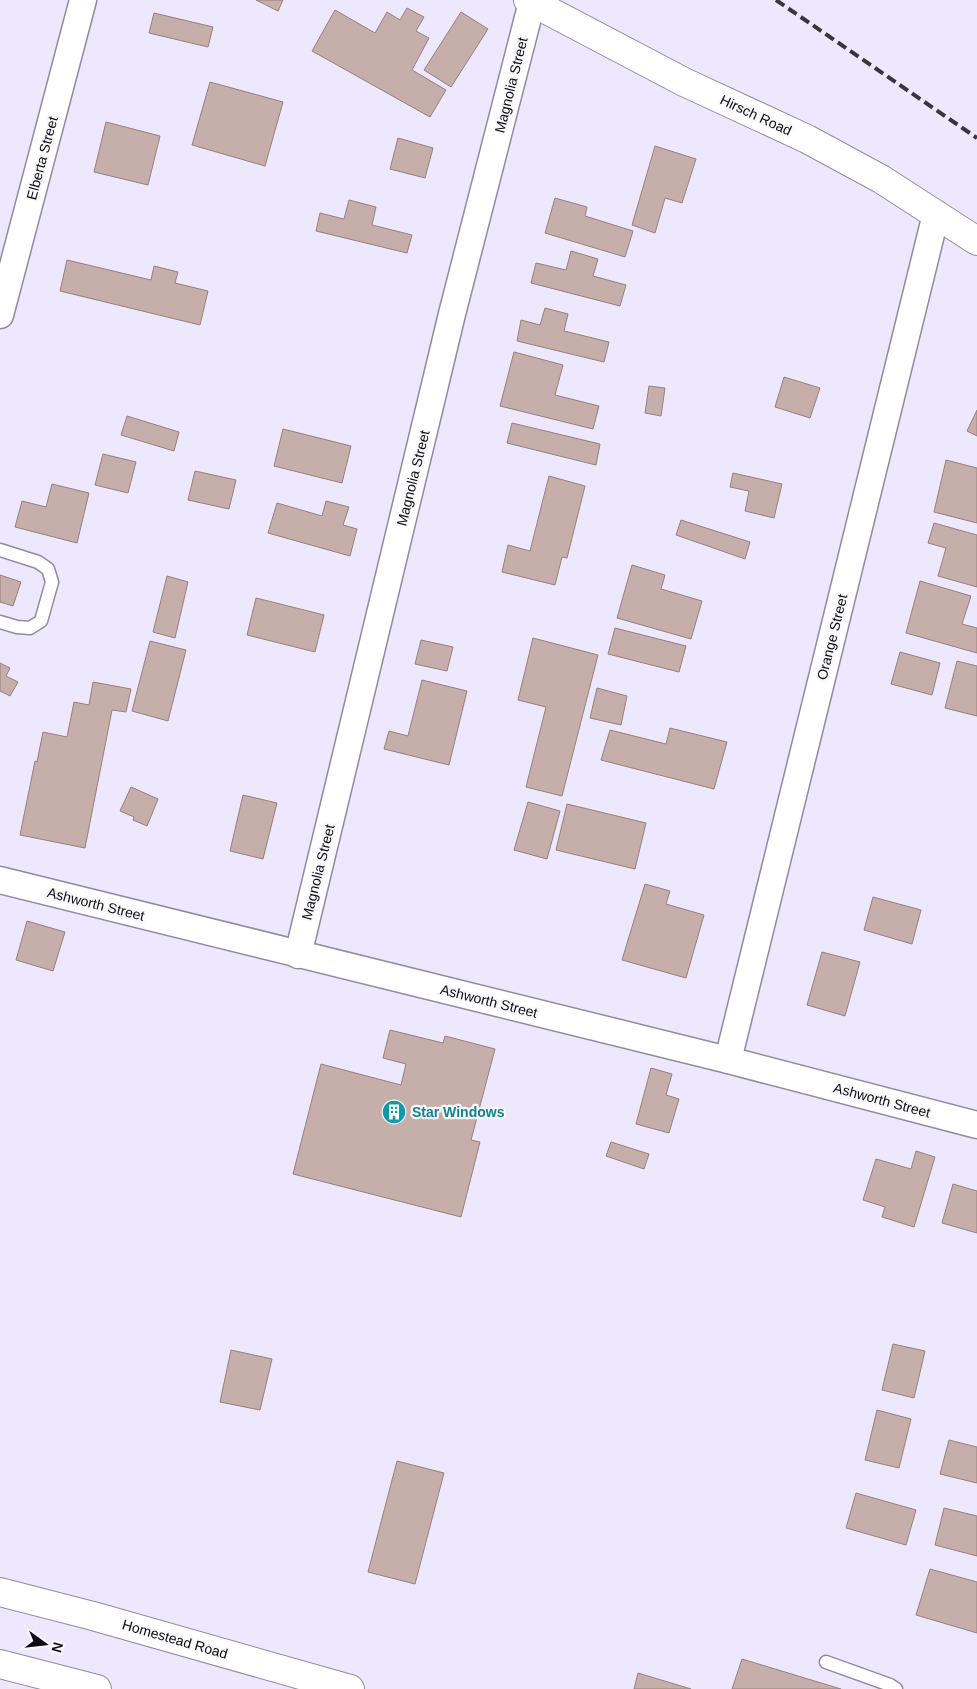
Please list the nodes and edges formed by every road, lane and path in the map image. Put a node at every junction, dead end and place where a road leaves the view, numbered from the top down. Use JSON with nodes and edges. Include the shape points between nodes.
{"nodes":[{"id":1,"x":83,"y":0,"type":"edge"},
{"id":2,"x":530,"y":1,"type":"edge"},
{"id":3,"x":936,"y":214,"type":"junction"},
{"id":4,"x":977,"y":241,"type":"edge"},
{"id":5,"x":0,"y":315,"type":"edge"},
{"id":6,"x":0,"y":550,"type":"edge"},
{"id":7,"x":0,"y":622,"type":"edge"},
{"id":8,"x":0,"y":880,"type":"edge"},
{"id":9,"x":298,"y":955,"type":"junction"},
{"id":10,"x":728,"y":1060,"type":"junction"},
{"id":11,"x":977,"y":1125,"type":"edge"},
{"id":12,"x":0,"y":1592,"type":"edge"},
{"id":13,"x":826,"y":1662,"type":"dead end"},
{"id":14,"x":0,"y":1664,"type":"edge"},
{"id":15,"x":97,"y":1689,"type":"edge"},
{"id":16,"x":350,"y":1689,"type":"edge"},
{"id":17,"x":896,"y":1689,"type":"edge"}],
"edges":[{"from":1,"to":5,"type":"street","name":"Elberta Street"},
{"from":2,"to":3,"type":"main road","name":"Hirsch Road","via":[[684,82],[807,139]]},
{"from":2,"to":9,"type":"street","name":"Magnolia Street"},
{"from":3,"to":4,"type":"main road","name":"Hirsch Road"},
{"from":3,"to":10,"type":"street","name":"Orange Street"},
{"from":6,"to":7,"type":"lane","via":[[38,562],[48,570],[52,582],[41,620],[30,628]]},
{"from":8,"to":9,"type":"street","name":"Ashworth Street"},
{"from":9,"to":10,"type":"street","name":"Ashworth Street"},
{"from":10,"to":11,"type":"street","name":"Ashworth Street"},
{"from":12,"to":16,"type":"main road","name":"Homestead Road"},
{"from":13,"to":17,"type":"lane"},
{"from":14,"to":15,"type":"main road"}]}
